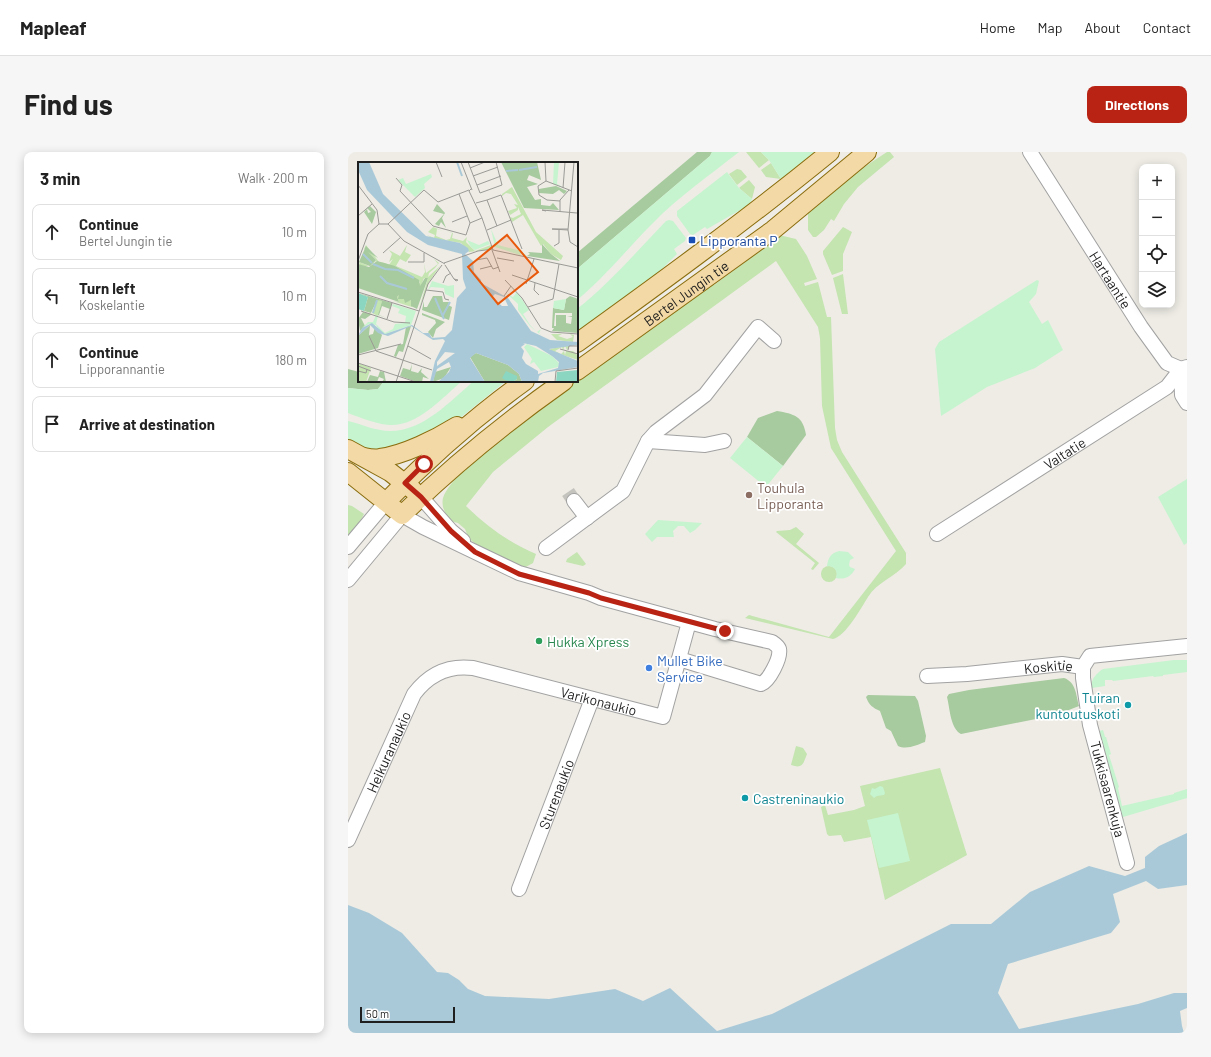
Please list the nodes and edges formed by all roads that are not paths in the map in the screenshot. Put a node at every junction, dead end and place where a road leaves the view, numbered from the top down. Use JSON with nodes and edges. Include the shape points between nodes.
{"nodes":[{"id":1,"x":830,"y":152,"type":"edge"},
{"id":2,"x":867,"y":152,"type":"edge"},
{"id":3,"x":1030,"y":152,"type":"edge"},
{"id":4,"x":774,"y":341,"type":"dead end"},
{"id":5,"x":578,"y":342,"type":"edge"},
{"id":6,"x":1184,"y":368,"type":"edge"},
{"id":7,"x":578,"y":370,"type":"edge"},
{"id":8,"x":523,"y":382,"type":"edge"},
{"id":9,"x":563,"y":382,"type":"edge"},
{"id":10,"x":502,"y":398,"type":"junction"},
{"id":11,"x":1187,"y":403,"type":"edge"},
{"id":12,"x":648,"y":441,"type":"junction"},
{"id":13,"x":724,"y":441,"type":"dead end"},
{"id":14,"x":348,"y":449,"type":"edge"},
{"id":15,"x":364,"y":457,"type":"junction"},
{"id":16,"x":348,"y":472,"type":"edge"},
{"id":17,"x":405,"y":483,"type":"junction"},
{"id":18,"x":421,"y":497,"type":"junction"},
{"id":19,"x":386,"y":502,"type":"junction"},
{"id":20,"x":574,"y":502,"type":"tunnel mouth"},
{"id":21,"x":402,"y":515,"type":"junction"},
{"id":22,"x":587,"y":518,"type":"junction"},
{"id":23,"x":937,"y":534,"type":"dead end"},
{"id":24,"x":348,"y":548,"type":"edge"},
{"id":25,"x":546,"y":548,"type":"dead end"},
{"id":26,"x":475,"y":552,"type":"junction"},
{"id":27,"x":348,"y":580,"type":"edge"},
{"id":28,"x":689,"y":622,"type":"junction"},
{"id":29,"x":1187,"y":646,"type":"edge"},
{"id":30,"x":679,"y":659,"type":"junction"},
{"id":31,"x":1083,"y":667,"type":"junction"},
{"id":32,"x":439,"y":672,"type":"joint"},
{"id":33,"x":927,"y":676,"type":"dead end"},
{"id":34,"x":592,"y":699,"type":"junction"},
{"id":35,"x":348,"y":840,"type":"edge"},
{"id":36,"x":1128,"y":863,"type":"dead end"},
{"id":37,"x":519,"y":889,"type":"dead end"}],
"edges":[{"from":1,"to":5,"type":"main road","name":"Bertel Jungin tie","via":[[787,188]]},
{"from":2,"to":7,"type":"main road","name":"Bertel Jungin tie","via":[[773,230]]},
{"from":3,"to":6,"type":"street","name":"Hartaantie","via":[[1141,327],[1167,363]]},
{"from":4,"to":12,"type":"street","via":[[758,327],[705,395]]},
{"from":6,"to":11,"type":"street","via":[[1182,395]]},
{"from":6,"to":23,"type":"street","name":"Valtatie","via":[[1167,387]]},
{"from":8,"to":10,"type":"main road"},
{"from":9,"to":18,"type":"main road","via":[[490,436]]},
{"from":10,"to":15,"type":"main road","via":[[421,445],[390,456]]},
{"from":10,"to":17,"type":"main road"},
{"from":12,"to":13,"type":"street","via":[[705,445]]},
{"from":12,"to":22,"type":"street","via":[[623,491]]},
{"from":14,"to":15,"type":"main road"},
{"from":15,"to":17,"type":"main road"},
{"from":16,"to":19,"type":"main road"},
{"from":17,"to":18,"type":"main road"},
{"from":17,"to":19,"type":"main road"},
{"from":18,"to":21,"type":"main road"},
{"from":18,"to":26,"type":"street","via":[[451,531]]},
{"from":19,"to":21,"type":"main road"},
{"from":19,"to":24,"type":"street"},
{"from":20,"to":22,"type":"street"},
{"from":21,"to":26,"type":"street"},
{"from":21,"to":27,"type":"street"},
{"from":22,"to":25,"type":"street"},
{"from":26,"to":28,"type":"street","via":[[519,574]]},
{"from":28,"to":30,"type":"street","name":"Varikonaukio"},
{"from":28,"to":30,"type":"street","via":[[772,642],[779,649],[779,653],[769,678],[761,684]]},
{"from":29,"to":31,"type":"street","name":"Koskitie","via":[[1090,656]]},
{"from":30,"to":34,"type":"street","name":"Varikonaukio","via":[[663,717]]},
{"from":31,"to":33,"type":"street","name":"Koskitie","via":[[1062,664]]},
{"from":31,"to":36,"type":"street","name":"Tukkisaarenkuja","via":[[1090,724]]},
{"from":32,"to":34,"type":"street","name":"Varikonaukio","via":[[473,668]]},
{"from":32,"to":35,"type":"street","name":"Heikuranaukio","via":[[425,681],[414,694]]},
{"from":34,"to":37,"type":"street","name":"Sturenaukio"}]}
